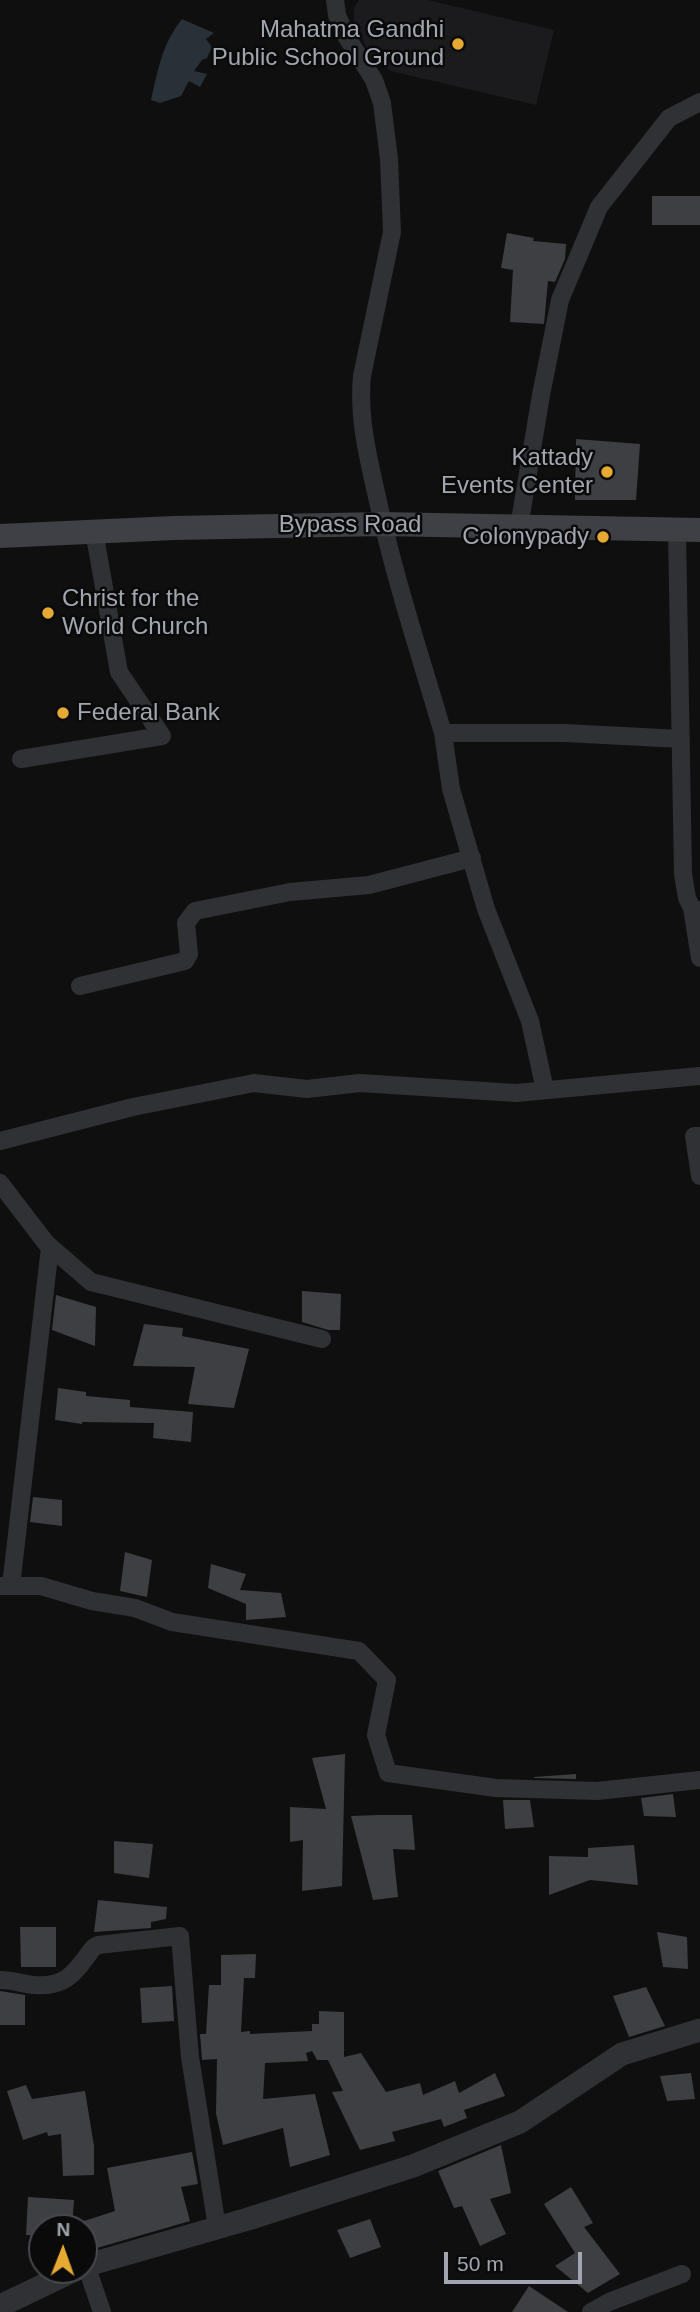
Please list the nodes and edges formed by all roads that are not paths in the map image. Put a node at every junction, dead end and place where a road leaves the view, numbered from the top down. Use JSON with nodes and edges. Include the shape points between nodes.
{"nodes":[{"id":1,"x":335,"y":0,"type":"edge"},
{"id":2,"x":700,"y":102,"type":"edge"},
{"id":3,"x":382,"y":524,"type":"junction"},
{"id":4,"x":519,"y":527,"type":"junction"},
{"id":5,"x":689,"y":530,"type":"edge"},
{"id":6,"x":94,"y":531,"type":"junction"},
{"id":7,"x":0,"y":536,"type":"edge"},
{"id":8,"x":443,"y":733,"type":"junction"},
{"id":9,"x":681,"y":738,"type":"junction"},
{"id":10,"x":21,"y":759,"type":"dead end"},
{"id":11,"x":472,"y":858,"type":"junction"},
{"id":12,"x":696,"y":910,"type":"edge"},
{"id":13,"x":700,"y":958,"type":"edge"},
{"id":14,"x":80,"y":986,"type":"dead end"},
{"id":15,"x":700,"y":1076,"type":"edge"},
{"id":16,"x":545,"y":1090,"type":"junction"},
{"id":17,"x":700,"y":1136,"type":"edge"},
{"id":18,"x":0,"y":1141,"type":"edge"},
{"id":19,"x":700,"y":1176,"type":"edge"},
{"id":20,"x":0,"y":1183,"type":"edge"},
{"id":21,"x":50,"y":1247,"type":"junction"},
{"id":22,"x":322,"y":1339,"type":"dead end"},
{"id":23,"x":5,"y":1586,"type":"edge"},
{"id":24,"x":700,"y":1780,"type":"edge"},
{"id":25,"x":0,"y":1980,"type":"edge"},
{"id":26,"x":700,"y":2030,"type":"edge"},
{"id":27,"x":216,"y":2228,"type":"junction"},
{"id":28,"x":98,"y":2262,"type":"edge"},
{"id":29,"x":682,"y":2274,"type":"dead end"},
{"id":30,"x":46,"y":2284,"type":"edge"},
{"id":31,"x":90,"y":2284,"type":"edge"},
{"id":32,"x":0,"y":2306,"type":"edge"},
{"id":33,"x":102,"y":2312,"type":"edge"},
{"id":34,"x":591,"y":2312,"type":"edge"}],
"edges":[{"from":1,"to":3,"type":"street","via":[[346,36],[374,80],[382,103],[389,159],[392,232],[360,395]]},
{"from":2,"to":4,"type":"street","via":[[669,118],[599,207],[589,230],[560,300]]},
{"from":3,"to":4,"type":"main road","name":"Bypass Road"},
{"from":3,"to":6,"type":"main road","name":"Bypass Road"},
{"from":3,"to":8,"type":"street"},
{"from":4,"to":5,"type":"main road","name":"Bypass Road"},
{"from":5,"to":9,"type":"street"},
{"from":6,"to":7,"type":"main road","name":"Bypass Road"},
{"from":6,"to":10,"type":"street","via":[[119,672],[163,736]]},
{"from":8,"to":9,"type":"street"},
{"from":8,"to":11,"type":"street","via":[[451,789]]},
{"from":9,"to":12,"type":"street","via":[[683,874],[687,898]]},
{"from":11,"to":14,"type":"street","via":[[369,885],[290,892],[195,911],[186,923],[189,954],[185,961]]},
{"from":11,"to":16,"type":"street","via":[[486,909],[530,1021]]},
{"from":12,"to":13,"type":"street"},
{"from":15,"to":16,"type":"street"},
{"from":16,"to":18,"type":"street","via":[[516,1093],[360,1083],[307,1089],[254,1083],[133,1107]]},
{"from":17,"to":19,"type":"street","via":[[694,1136]]},
{"from":20,"to":21,"type":"street"},
{"from":21,"to":22,"type":"street","via":[[91,1282]]},
{"from":21,"to":23,"type":"street"},
{"from":23,"to":24,"type":"street","via":[[41,1586],[135,1608],[172,1622],[359,1651],[387,1681],[376,1735],[388,1773],[496,1788],[572,1791]]},
{"from":25,"to":27,"type":"street","via":[[34,1985],[62,1982],[74,1975],[98,1945],[180,1936],[190,2057]]},
{"from":26,"to":27,"type":"street","via":[[622,2054],[520,2122],[461,2147]]},
{"from":27,"to":28,"type":"street"},
{"from":29,"to":34,"type":"street"},
{"from":30,"to":32,"type":"street"},
{"from":31,"to":33,"type":"street"}]}
